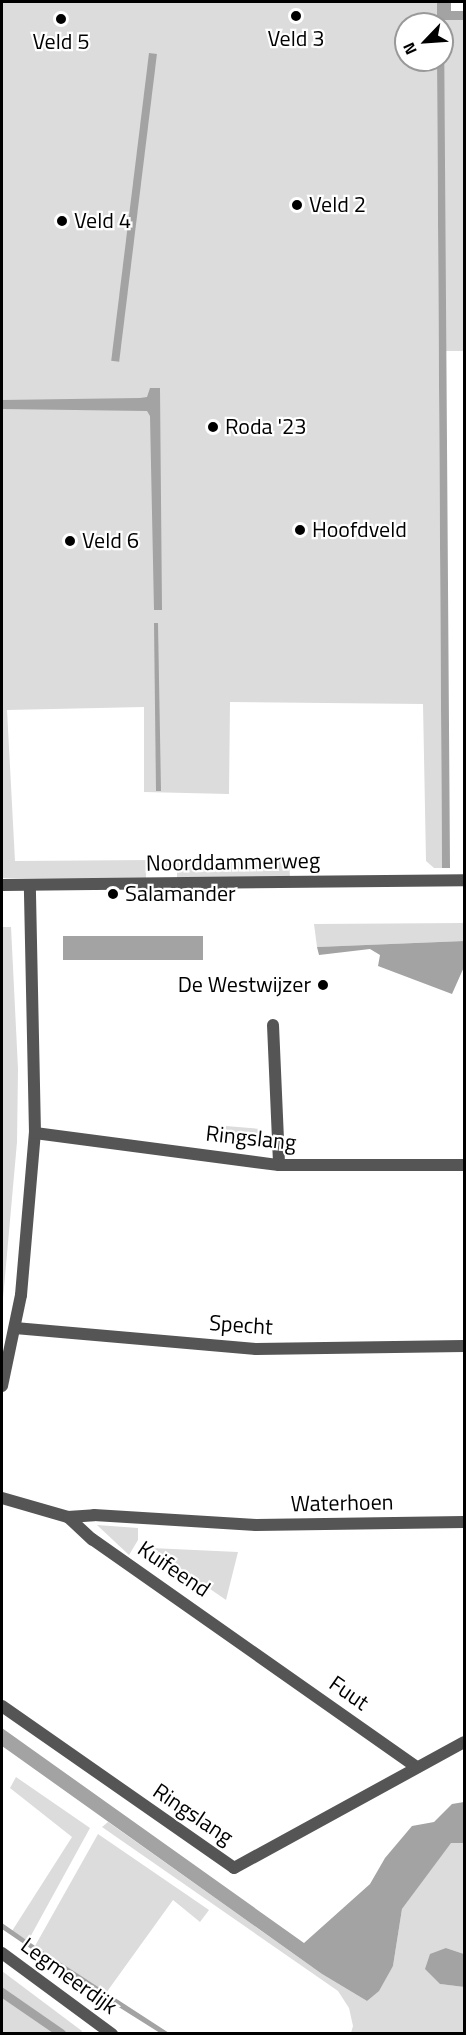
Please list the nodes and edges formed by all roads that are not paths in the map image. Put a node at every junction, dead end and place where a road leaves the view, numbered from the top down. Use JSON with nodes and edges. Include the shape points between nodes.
{"nodes":[{"id":1,"x":465,"y":880,"type":"edge"},
{"id":2,"x":2,"y":885,"type":"edge"},
{"id":3,"x":30,"y":885,"type":"junction"},
{"id":4,"x":273,"y":1025,"type":"dead end"},
{"id":5,"x":35,"y":1133,"type":"junction"},
{"id":6,"x":279,"y":1165,"type":"junction"},
{"id":7,"x":465,"y":1165,"type":"edge"},
{"id":8,"x":15,"y":1328,"type":"junction"},
{"id":9,"x":465,"y":1346,"type":"edge"},
{"id":10,"x":2,"y":1386,"type":"edge"},
{"id":11,"x":2,"y":1498,"type":"edge"},
{"id":12,"x":68,"y":1517,"type":"junction"},
{"id":13,"x":220,"y":1522,"type":"joint"},
{"id":14,"x":465,"y":1522,"type":"edge"},
{"id":15,"x":257,"y":1654,"type":"joint"},
{"id":16,"x":2,"y":1706,"type":"edge"},
{"id":17,"x":465,"y":1742,"type":"edge"},
{"id":18,"x":417,"y":1767,"type":"junction"},
{"id":19,"x":2,"y":1953,"type":"edge"},
{"id":20,"x":112,"y":2034,"type":"edge"}],
"edges":[{"from":1,"to":3,"type":"street","name":"Noorddammerweg"},
{"from":2,"to":3,"type":"street","name":"Noorddammerweg"},
{"from":3,"to":5,"type":"street"},
{"from":4,"to":6,"type":"street"},
{"from":5,"to":6,"type":"street","name":"Ringslang"},
{"from":5,"to":8,"type":"street"},
{"from":6,"to":7,"type":"street","name":"Ringslang"},
{"from":8,"to":9,"type":"street","name":"Specht","via":[[256,1349]]},
{"from":8,"to":10,"type":"street"},
{"from":11,"to":12,"type":"street","name":"Kuifeend"},
{"from":12,"to":13,"type":"street","name":"Kuifeend"},
{"from":12,"to":15,"type":"street","name":"Kuifeend","via":[[92,1539]]},
{"from":13,"to":14,"type":"street","name":"Waterhoen"},
{"from":15,"to":18,"type":"street","name":"Fuut"},
{"from":16,"to":18,"type":"street","name":"Ringslang","via":[[234,1868]]},
{"from":17,"to":18,"type":"street","name":"Ringslang"},
{"from":19,"to":20,"type":"street","name":"Legmeerdijk"}]}
